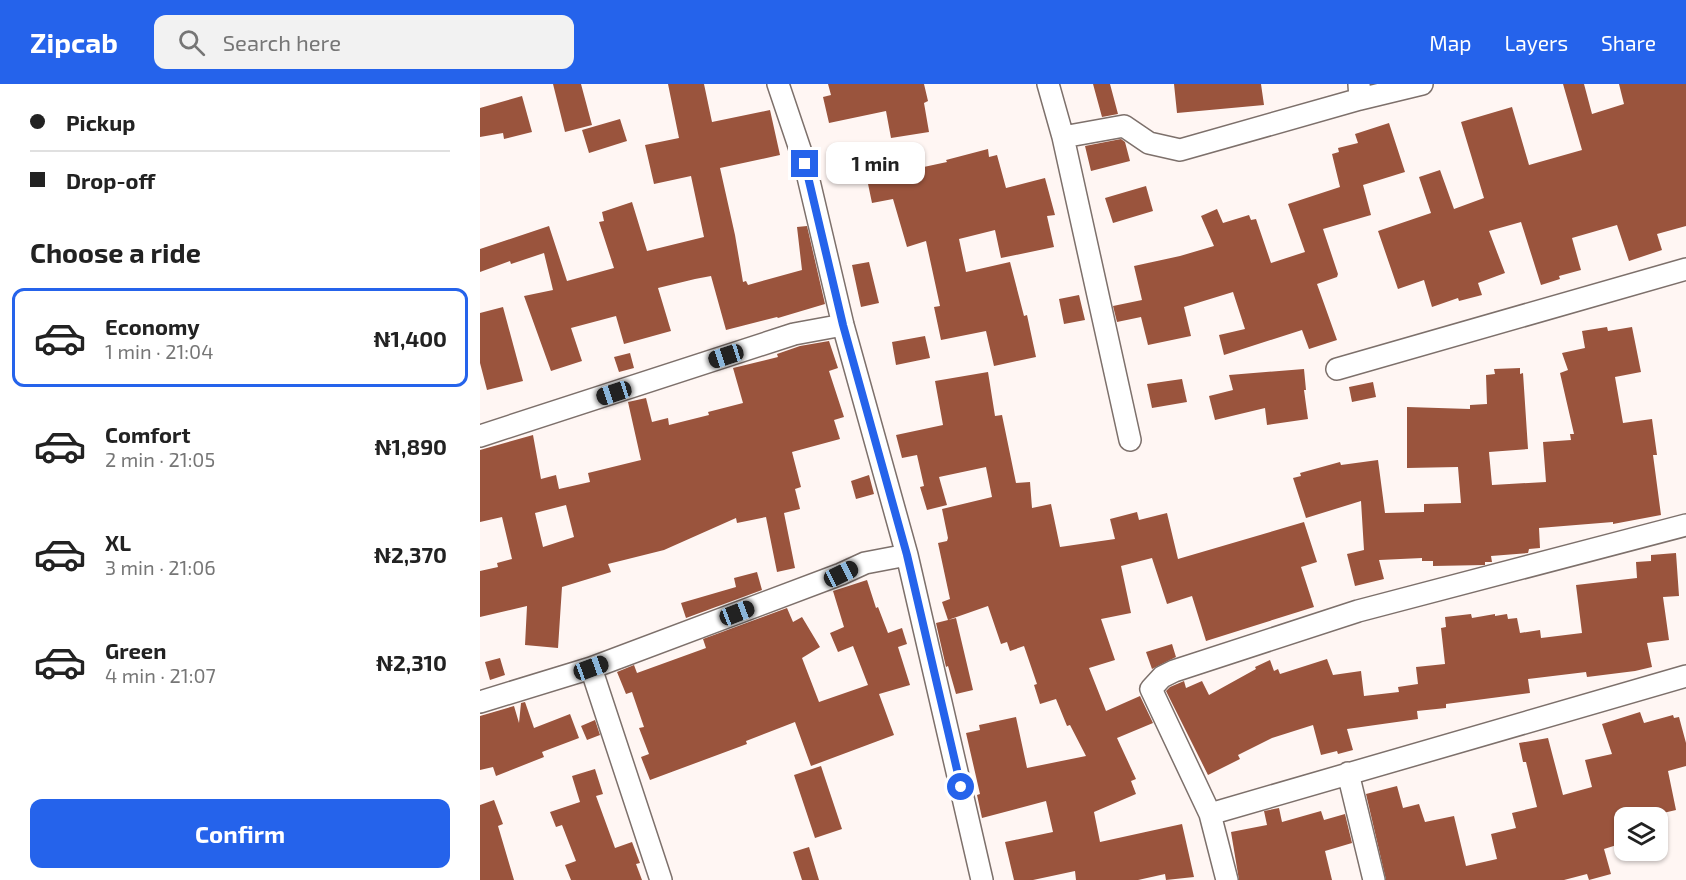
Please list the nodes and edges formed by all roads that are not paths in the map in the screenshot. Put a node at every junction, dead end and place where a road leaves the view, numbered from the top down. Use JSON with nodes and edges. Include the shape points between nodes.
{"nodes":[{"id":1,"x":778,"y":84,"type":"edge"},
{"id":2,"x":1048,"y":84,"type":"edge"},
{"id":3,"x":1422,"y":84,"type":"edge"},
{"id":4,"x":1359,"y":91,"type":"edge"},
{"id":5,"x":1064,"y":137,"type":"junction"},
{"id":6,"x":1686,"y":269,"type":"edge"},
{"id":7,"x":843,"y":325,"type":"junction"},
{"id":8,"x":1337,"y":369,"type":"dead end"},
{"id":9,"x":480,"y":436,"type":"edge"},
{"id":10,"x":1130,"y":440,"type":"dead end"},
{"id":11,"x":1686,"y":525,"type":"edge"},
{"id":12,"x":907,"y":555,"type":"junction"},
{"id":13,"x":591,"y":668,"type":"junction"},
{"id":14,"x":1686,"y":676,"type":"edge"},
{"id":15,"x":480,"y":702,"type":"edge"},
{"id":16,"x":1348,"y":773,"type":"junction"},
{"id":17,"x":1210,"y":814,"type":"junction"},
{"id":18,"x":661,"y":880,"type":"edge"},
{"id":19,"x":982,"y":880,"type":"edge"},
{"id":20,"x":1227,"y":880,"type":"edge"},
{"id":21,"x":1374,"y":880,"type":"edge"}],
"edges":[{"from":1,"to":7,"type":"street","via":[[805,164]]},
{"from":2,"to":5,"type":"street"},
{"from":3,"to":4,"type":"street"},
{"from":4,"to":5,"type":"street","via":[[1180,150],[1149,143],[1124,126]]},
{"from":5,"to":10,"type":"street"},
{"from":6,"to":8,"type":"street"},
{"from":7,"to":9,"type":"street","via":[[794,334]]},
{"from":7,"to":12,"type":"street"},
{"from":11,"to":17,"type":"street","via":[[1358,611],[1162,677],[1151,689]]},
{"from":12,"to":13,"type":"street","via":[[865,563]]},
{"from":12,"to":19,"type":"street"},
{"from":13,"to":15,"type":"street"},
{"from":13,"to":18,"type":"street"},
{"from":14,"to":16,"type":"street"},
{"from":16,"to":17,"type":"street"},
{"from":16,"to":21,"type":"street"},
{"from":17,"to":20,"type":"street"}]}
